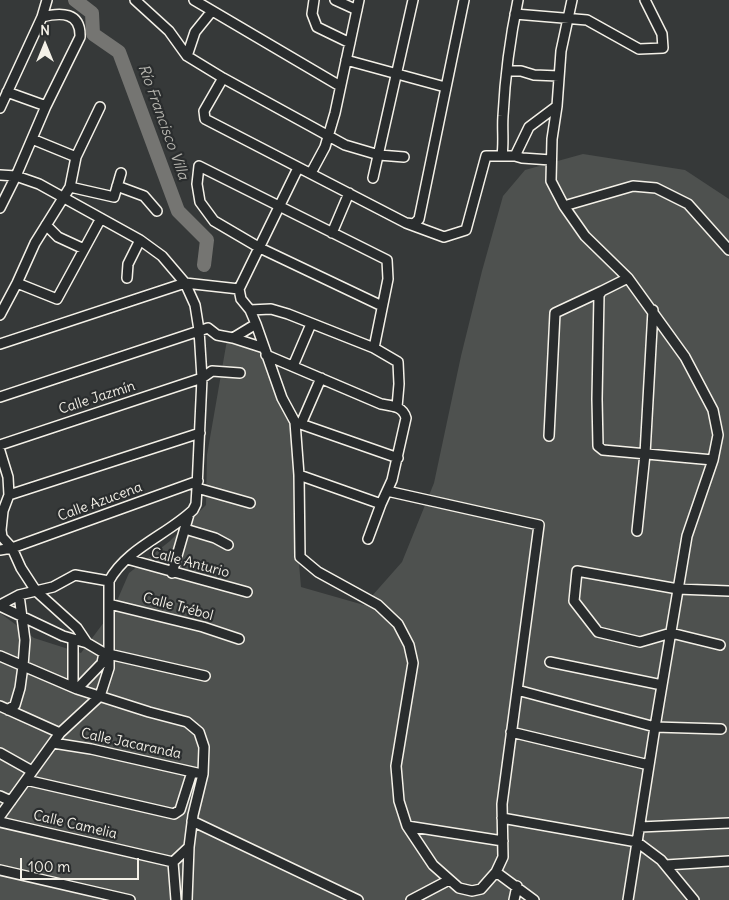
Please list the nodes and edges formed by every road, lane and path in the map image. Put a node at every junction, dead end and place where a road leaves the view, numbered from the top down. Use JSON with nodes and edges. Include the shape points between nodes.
{"nodes":[{"id":1,"x":47,"y":0,"type":"edge"},
{"id":2,"x":135,"y":0,"type":"edge"},
{"id":3,"x":194,"y":0,"type":"edge"},
{"id":4,"x":314,"y":0,"type":"edge"},
{"id":5,"x":335,"y":0,"type":"edge"},
{"id":6,"x":359,"y":0,"type":"edge"},
{"id":7,"x":413,"y":0,"type":"edge"},
{"id":8,"x":464,"y":0,"type":"edge"},
{"id":9,"x":518,"y":0,"type":"edge"},
{"id":10,"x":572,"y":0,"type":"edge"},
{"id":11,"x":645,"y":0,"type":"edge"},
{"id":12,"x":357,"y":10,"type":"junction"},
{"id":13,"x":212,"y":11,"type":"junction"},
{"id":14,"x":515,"y":14,"type":"junction"},
{"id":15,"x":42,"y":16,"type":"junction"},
{"id":16,"x":567,"y":18,"type":"junction"},
{"id":17,"x":350,"y":43,"type":"junction"},
{"id":18,"x":187,"y":56,"type":"junction"},
{"id":19,"x":346,"y":60,"type":"junction"},
{"id":20,"x":508,"y":71,"type":"junction"},
{"id":21,"x":397,"y":73,"type":"junction"},
{"id":22,"x":559,"y":76,"type":"junction"},
{"id":23,"x":223,"y":78,"type":"junction"},
{"id":24,"x":340,"y":86,"type":"junction"},
{"id":25,"x":445,"y":87,"type":"junction"},
{"id":26,"x":7,"y":92,"type":"junction"},
{"id":27,"x":46,"y":106,"type":"junction"},
{"id":28,"x":557,"y":106,"type":"junction"},
{"id":29,"x":100,"y":107,"type":"dead end"},
{"id":30,"x":0,"y":108,"type":"edge"},
{"id":31,"x":328,"y":136,"type":"junction"},
{"id":32,"x":32,"y":139,"type":"junction"},
{"id":33,"x":379,"y":155,"type":"junction"},
{"id":34,"x":502,"y":155,"type":"junction"},
{"id":35,"x":515,"y":156,"type":"junction"},
{"id":36,"x":76,"y":157,"type":"junction"},
{"id":37,"x":404,"y":157,"type":"dead end"},
{"id":38,"x":551,"y":160,"type":"junction"},
{"id":39,"x":298,"y":168,"type":"junction"},
{"id":40,"x":121,"y":173,"type":"dead end"},
{"id":41,"x":311,"y":173,"type":"junction"},
{"id":42,"x":0,"y":175,"type":"edge"},
{"id":43,"x":16,"y":176,"type":"junction"},
{"id":44,"x":373,"y":178,"type":"dead end"},
{"id":45,"x":117,"y":186,"type":"junction"},
{"id":46,"x":70,"y":187,"type":"junction"},
{"id":47,"x":349,"y":193,"type":"junction"},
{"id":48,"x":65,"y":197,"type":"junction"},
{"id":49,"x":564,"y":206,"type":"junction"},
{"id":50,"x":280,"y":207,"type":"junction"},
{"id":51,"x":0,"y":208,"type":"edge"},
{"id":52,"x":157,"y":210,"type":"dead end"},
{"id":53,"x":100,"y":220,"type":"junction"},
{"id":54,"x":406,"y":223,"type":"junction"},
{"id":55,"x":46,"y":224,"type":"junction"},
{"id":56,"x":332,"y":233,"type":"junction"},
{"id":57,"x":140,"y":240,"type":"junction"},
{"id":58,"x":260,"y":248,"type":"junction"},
{"id":59,"x":84,"y":249,"type":"junction"},
{"id":60,"x":729,"y":250,"type":"edge"},
{"id":61,"x":127,"y":278,"type":"dead end"},
{"id":62,"x":628,"y":278,"type":"junction"},
{"id":63,"x":17,"y":283,"type":"junction"},
{"id":64,"x":185,"y":283,"type":"junction"},
{"id":65,"x":239,"y":289,"type":"junction"},
{"id":66,"x":602,"y":291,"type":"junction"},
{"id":67,"x":382,"y":306,"type":"junction"},
{"id":68,"x":250,"y":310,"type":"junction"},
{"id":69,"x":653,"y":310,"type":"junction"},
{"id":70,"x":0,"y":315,"type":"edge"},
{"id":71,"x":256,"y":324,"type":"junction"},
{"id":72,"x":311,"y":324,"type":"junction"},
{"id":73,"x":199,"y":330,"type":"junction"},
{"id":74,"x":234,"y":338,"type":"junction"},
{"id":75,"x":0,"y":344,"type":"edge"},
{"id":76,"x":374,"y":348,"type":"junction"},
{"id":77,"x":265,"y":351,"type":"junction"},
{"id":78,"x":293,"y":366,"type":"junction"},
{"id":79,"x":240,"y":373,"type":"dead end"},
{"id":80,"x":202,"y":378,"type":"junction"},
{"id":81,"x":321,"y":378,"type":"junction"},
{"id":82,"x":0,"y":397,"type":"edge"},
{"id":83,"x":397,"y":407,"type":"junction"},
{"id":84,"x":298,"y":423,"type":"junction"},
{"id":85,"x":200,"y":433,"type":"junction"},
{"id":86,"x":549,"y":436,"type":"dead end"},
{"id":87,"x":0,"y":445,"type":"edge"},
{"id":88,"x":0,"y":451,"type":"edge"},
{"id":89,"x":645,"y":454,"type":"junction"},
{"id":90,"x":398,"y":458,"type":"junction"},
{"id":91,"x":713,"y":460,"type":"junction"},
{"id":92,"x":299,"y":475,"type":"junction"},
{"id":93,"x":197,"y":484,"type":"junction"},
{"id":94,"x":387,"y":491,"type":"junction"},
{"id":95,"x":9,"y":495,"type":"junction"},
{"id":96,"x":250,"y":503,"type":"dead end"},
{"id":97,"x":381,"y":504,"type":"junction"},
{"id":98,"x":1,"y":511,"type":"edge"},
{"id":99,"x":190,"y":514,"type":"junction"},
{"id":100,"x":185,"y":529,"type":"junction"},
{"id":101,"x":637,"y":531,"type":"dead end"},
{"id":102,"x":368,"y":539,"type":"dead end"},
{"id":103,"x":228,"y":545,"type":"dead end"},
{"id":104,"x":12,"y":548,"type":"junction"},
{"id":105,"x":0,"y":550,"type":"edge"},
{"id":106,"x":127,"y":559,"type":"junction"},
{"id":107,"x":172,"y":573,"type":"junction"},
{"id":108,"x":109,"y":581,"type":"junction"},
{"id":109,"x":678,"y":589,"type":"junction"},
{"id":110,"x":729,"y":590,"type":"edge"},
{"id":111,"x":36,"y":591,"type":"junction"},
{"id":112,"x":247,"y":592,"type":"dead end"},
{"id":113,"x":19,"y":595,"type":"junction"},
{"id":114,"x":109,"y":604,"type":"junction"},
{"id":115,"x":0,"y":606,"type":"edge"},
{"id":116,"x":23,"y":617,"type":"junction"},
{"id":117,"x":671,"y":633,"type":"junction"},
{"id":118,"x":73,"y":639,"type":"junction"},
{"id":119,"x":239,"y":639,"type":"dead end"},
{"id":120,"x":87,"y":643,"type":"junction"},
{"id":121,"x":720,"y":645,"type":"dead end"},
{"id":122,"x":106,"y":654,"type":"junction"},
{"id":123,"x":0,"y":656,"type":"edge"},
{"id":124,"x":550,"y":662,"type":"dead end"},
{"id":125,"x":23,"y":666,"type":"junction"},
{"id":126,"x":206,"y":676,"type":"dead end"},
{"id":127,"x":662,"y":685,"type":"junction"},
{"id":128,"x":75,"y":688,"type":"junction"},
{"id":129,"x":517,"y":690,"type":"junction"},
{"id":130,"x":100,"y":696,"type":"junction"},
{"id":131,"x":4,"y":708,"type":"edge"},
{"id":132,"x":655,"y":727,"type":"junction"},
{"id":133,"x":721,"y":729,"type":"dead end"},
{"id":134,"x":512,"y":732,"type":"junction"},
{"id":135,"x":60,"y":733,"type":"junction"},
{"id":136,"x":53,"y":743,"type":"junction"},
{"id":137,"x":0,"y":753,"type":"edge"},
{"id":138,"x":649,"y":764,"type":"junction"},
{"id":139,"x":32,"y":771,"type":"junction"},
{"id":140,"x":192,"y":772,"type":"junction"},
{"id":141,"x":202,"y":774,"type":"junction"},
{"id":142,"x":26,"y":780,"type":"junction"},
{"id":143,"x":0,"y":796,"type":"edge"},
{"id":144,"x":11,"y":801,"type":"junction"},
{"id":145,"x":0,"y":816,"type":"edge"},
{"id":146,"x":502,"y":818,"type":"junction"},
{"id":147,"x":192,"y":821,"type":"junction"},
{"id":148,"x":0,"y":822,"type":"edge"},
{"id":149,"x":729,"y":823,"type":"edge"},
{"id":150,"x":407,"y":826,"type":"junction"},
{"id":151,"x":640,"y":827,"type":"junction"},
{"id":152,"x":503,"y":841,"type":"junction"},
{"id":153,"x":637,"y":842,"type":"junction"},
{"id":154,"x":189,"y":847,"type":"junction"},
{"id":155,"x":729,"y":861,"type":"edge"},
{"id":156,"x":173,"y":862,"type":"junction"},
{"id":157,"x":666,"y":865,"type":"junction"},
{"id":158,"x":0,"y":870,"type":"edge"},
{"id":159,"x":496,"y":872,"type":"junction"},
{"id":160,"x":450,"y":880,"type":"junction"},
{"id":161,"x":517,"y":886,"type":"junction"},
{"id":162,"x":130,"y":900,"type":"edge"},
{"id":163,"x":176,"y":900,"type":"edge"},
{"id":164,"x":187,"y":900,"type":"edge"},
{"id":165,"x":358,"y":900,"type":"edge"},
{"id":166,"x":411,"y":900,"type":"edge"},
{"id":167,"x":514,"y":900,"type":"edge"},
{"id":168,"x":534,"y":900,"type":"edge"},
{"id":169,"x":628,"y":900,"type":"edge"},
{"id":170,"x":694,"y":900,"type":"edge"}],
"edges":[{"from":1,"to":15,"type":"street"},
{"from":2,"to":18,"type":"street","via":[[169,31]]},
{"from":3,"to":13,"type":"street"},
{"from":4,"to":17,"type":"street","via":[[312,14],[317,27]]},
{"from":5,"to":12,"type":"street"},
{"from":6,"to":12,"type":"street"},
{"from":7,"to":21,"type":"street"},
{"from":8,"to":25,"type":"street"},
{"from":9,"to":14,"type":"street"},
{"from":10,"to":16,"type":"street"},
{"from":11,"to":16,"type":"street","via":[[662,34],[663,48],[639,49],[587,20]]},
{"from":12,"to":17,"type":"street"},
{"from":13,"to":18,"type":"street","via":[[195,32]]},
{"from":13,"to":24,"type":"street"},
{"from":14,"to":16,"type":"street"},
{"from":14,"to":20,"type":"street"},
{"from":15,"to":26,"type":"street"},
{"from":15,"to":27,"type":"street","via":[[66,15],[77,21],[80,27],[80,37]]},
{"from":16,"to":22,"type":"street"},
{"from":17,"to":19,"type":"street"},
{"from":18,"to":23,"type":"street"},
{"from":19,"to":21,"type":"street"},
{"from":19,"to":24,"type":"street"},
{"from":20,"to":22,"type":"street"},
{"from":20,"to":34,"type":"street"},
{"from":21,"to":25,"type":"street"},
{"from":21,"to":33,"type":"street"},
{"from":22,"to":28,"type":"street"},
{"from":23,"to":31,"type":"street"},
{"from":23,"to":39,"type":"street","via":[[204,111],[205,119]]},
{"from":24,"to":31,"type":"street"},
{"from":25,"to":54,"type":"street","via":[[419,219],[414,224]]},
{"from":26,"to":27,"type":"street"},
{"from":26,"to":30,"type":"street"},
{"from":27,"to":32,"type":"street"},
{"from":28,"to":35,"type":"street","via":[[529,127]]},
{"from":28,"to":38,"type":"street"},
{"from":29,"to":36,"type":"street"},
{"from":31,"to":33,"type":"street"},
{"from":31,"to":41,"type":"street"},
{"from":32,"to":36,"type":"street"},
{"from":32,"to":43,"type":"street"},
{"from":33,"to":37,"type":"street"},
{"from":33,"to":44,"type":"street"},
{"from":34,"to":35,"type":"street"},
{"from":34,"to":54,"type":"street","via":[[486,156],[466,230],[444,237]]},
{"from":35,"to":38,"type":"street"},
{"from":36,"to":46,"type":"street"},
{"from":38,"to":49,"type":"street","via":[[551,181]]},
{"from":39,"to":41,"type":"street"},
{"from":39,"to":50,"type":"street"},
{"from":40,"to":45,"type":"street"},
{"from":41,"to":47,"type":"street"},
{"from":42,"to":43,"type":"street"},
{"from":43,"to":48,"type":"street"},
{"from":43,"to":51,"type":"street"},
{"from":45,"to":46,"type":"street","via":[[114,197]]},
{"from":45,"to":52,"type":"street","via":[[144,196]]},
{"from":46,"to":48,"type":"street"},
{"from":47,"to":54,"type":"street"},
{"from":47,"to":56,"type":"street"},
{"from":48,"to":53,"type":"street"},
{"from":48,"to":55,"type":"street"},
{"from":49,"to":60,"type":"street","via":[[633,186],[656,188],[688,204]]},
{"from":49,"to":62,"type":"street","via":[[585,236]]},
{"from":50,"to":56,"type":"street"},
{"from":50,"to":58,"type":"street"},
{"from":50,"to":58,"type":"street","via":[[199,166],[200,202],[214,221]]},
{"from":53,"to":57,"type":"street"},
{"from":53,"to":59,"type":"street"},
{"from":55,"to":59,"type":"street","via":[[58,237]]},
{"from":55,"to":63,"type":"street"},
{"from":56,"to":67,"type":"street","via":[[386,260],[388,279]]},
{"from":57,"to":61,"type":"street","via":[[128,264]]},
{"from":57,"to":64,"type":"street","via":[[162,256]]},
{"from":58,"to":65,"type":"street"},
{"from":58,"to":67,"type":"street"},
{"from":59,"to":63,"type":"street","via":[[57,299]]},
{"from":62,"to":66,"type":"street"},
{"from":62,"to":69,"type":"street"},
{"from":63,"to":70,"type":"street"},
{"from":64,"to":65,"type":"street"},
{"from":64,"to":73,"type":"street","via":[[195,306]]},
{"from":64,"to":75,"type":"street"},
{"from":65,"to":68,"type":"street","via":[[241,299]]},
{"from":66,"to":86,"type":"street","via":[[555,313]]},
{"from":66,"to":89,"type":"street","via":[[598,296],[598,446],[603,450]]},
{"from":67,"to":76,"type":"street"},
{"from":68,"to":71,"type":"street"},
{"from":68,"to":72,"type":"street","via":[[271,309]]},
{"from":69,"to":89,"type":"street"},
{"from":69,"to":91,"type":"street","via":[[685,358],[713,410],[718,435]]},
{"from":71,"to":74,"type":"street"},
{"from":71,"to":77,"type":"street"},
{"from":72,"to":76,"type":"street"},
{"from":72,"to":78,"type":"street"},
{"from":73,"to":74,"type":"street","via":[[208,328],[217,335]]},
{"from":73,"to":80,"type":"street"},
{"from":73,"to":82,"type":"street"},
{"from":74,"to":77,"type":"street"},
{"from":76,"to":83,"type":"street","via":[[398,362]]},
{"from":77,"to":78,"type":"street"},
{"from":77,"to":84,"type":"street","via":[[282,398]]},
{"from":78,"to":81,"type":"street"},
{"from":79,"to":80,"type":"street","name":"Calle Jazmín","via":[[212,371]]},
{"from":80,"to":85,"type":"street"},
{"from":80,"to":87,"type":"street","name":"Calle Jazmín"},
{"from":81,"to":83,"type":"street","via":[[381,404]]},
{"from":81,"to":84,"type":"street"},
{"from":83,"to":90,"type":"street","via":[[405,412],[406,418]]},
{"from":84,"to":90,"type":"street"},
{"from":84,"to":92,"type":"street"},
{"from":85,"to":93,"type":"street"},
{"from":85,"to":95,"type":"street"},
{"from":88,"to":95,"type":"street","via":[[8,477]]},
{"from":89,"to":91,"type":"street"},
{"from":89,"to":101,"type":"street"},
{"from":90,"to":94,"type":"street"},
{"from":91,"to":109,"type":"street","via":[[687,536]]},
{"from":92,"to":97,"type":"street"},
{"from":92,"to":150,"type":"street","via":[[300,557],[318,572],[378,605],[398,624],[409,645],[413,663],[396,766],[399,801]]},
{"from":93,"to":96,"type":"street"},
{"from":93,"to":99,"type":"street","via":[[196,504]]},
{"from":93,"to":104,"type":"street","name":"Calle Azucena"},
{"from":94,"to":97,"type":"street"},
{"from":94,"to":129,"type":"street","via":[[539,524]]},
{"from":95,"to":98,"type":"street"},
{"from":97,"to":102,"type":"street"},
{"from":98,"to":104,"type":"street","via":[[2,537]]},
{"from":99,"to":100,"type":"street"},
{"from":99,"to":106,"type":"street"},
{"from":100,"to":103,"type":"street"},
{"from":100,"to":107,"type":"street"},
{"from":104,"to":105,"type":"street","name":"Calle Azucena"},
{"from":104,"to":111,"type":"street"},
{"from":106,"to":107,"type":"street","name":"Calle Anturio"},
{"from":106,"to":108,"type":"street"},
{"from":107,"to":112,"type":"street","name":"Calle Anturio"},
{"from":108,"to":111,"type":"street","via":[[75,576]]},
{"from":108,"to":114,"type":"street"},
{"from":109,"to":110,"type":"street"},
{"from":109,"to":117,"type":"street"},
{"from":109,"to":117,"type":"street","via":[[577,571],[574,601],[598,632],[640,642]]},
{"from":111,"to":113,"type":"street"},
{"from":111,"to":120,"type":"street","via":[[78,628]]},
{"from":113,"to":115,"type":"street"},
{"from":113,"to":116,"type":"street"},
{"from":114,"to":119,"type":"street","name":"Calle Trébol"},
{"from":114,"to":122,"type":"street"},
{"from":115,"to":116,"type":"street"},
{"from":116,"to":118,"type":"street"},
{"from":116,"to":125,"type":"street"},
{"from":117,"to":121,"type":"street"},
{"from":117,"to":127,"type":"street"},
{"from":118,"to":120,"type":"street"},
{"from":118,"to":128,"type":"street"},
{"from":120,"to":122,"type":"street"},
{"from":122,"to":126,"type":"street"},
{"from":122,"to":128,"type":"street","via":[[102,663]]},
{"from":122,"to":130,"type":"street","via":[[109,668]]},
{"from":123,"to":125,"type":"street"},
{"from":124,"to":127,"type":"street"},
{"from":125,"to":128,"type":"street"},
{"from":125,"to":131,"type":"street","via":[[15,705]]},
{"from":127,"to":132,"type":"street"},
{"from":128,"to":130,"type":"street"},
{"from":129,"to":132,"type":"street"},
{"from":129,"to":134,"type":"street"},
{"from":130,"to":135,"type":"street"},
{"from":130,"to":141,"type":"street","via":[[187,722],[199,732],[204,747]]},
{"from":131,"to":135,"type":"street"},
{"from":132,"to":133,"type":"street"},
{"from":132,"to":138,"type":"street"},
{"from":134,"to":138,"type":"street"},
{"from":134,"to":146,"type":"street"},
{"from":135,"to":136,"type":"street"},
{"from":136,"to":139,"type":"street"},
{"from":136,"to":140,"type":"street","name":"Calle Jacaranda","via":[[90,748]]},
{"from":137,"to":139,"type":"street"},
{"from":138,"to":151,"type":"street"},
{"from":139,"to":142,"type":"street"},
{"from":140,"to":141,"type":"street","name":"Calle Jacaranda"},
{"from":140,"to":142,"type":"street","via":[[180,810],[174,814]]},
{"from":141,"to":147,"type":"street"},
{"from":142,"to":144,"type":"street"},
{"from":143,"to":144,"type":"street"},
{"from":144,"to":145,"type":"street"},
{"from":146,"to":152,"type":"street"},
{"from":146,"to":153,"type":"street"},
{"from":147,"to":154,"type":"street"},
{"from":147,"to":165,"type":"street"},
{"from":148,"to":156,"type":"street","name":"Calle Camelia"},
{"from":149,"to":151,"type":"street"},
{"from":150,"to":152,"type":"street"},
{"from":150,"to":160,"type":"street","via":[[432,864]]},
{"from":151,"to":153,"type":"street"},
{"from":152,"to":159,"type":"street","via":[[503,857]]},
{"from":153,"to":157,"type":"street"},
{"from":153,"to":169,"type":"street"},
{"from":154,"to":156,"type":"street"},
{"from":154,"to":164,"type":"street"},
{"from":155,"to":157,"type":"street"},
{"from":156,"to":163,"type":"street"},
{"from":157,"to":170,"type":"street"},
{"from":158,"to":162,"type":"street"},
{"from":159,"to":160,"type":"street","via":[[482,890],[459,888]]},
{"from":159,"to":161,"type":"street"},
{"from":160,"to":166,"type":"street"},
{"from":161,"to":167,"type":"street"},
{"from":161,"to":168,"type":"street"}]}
